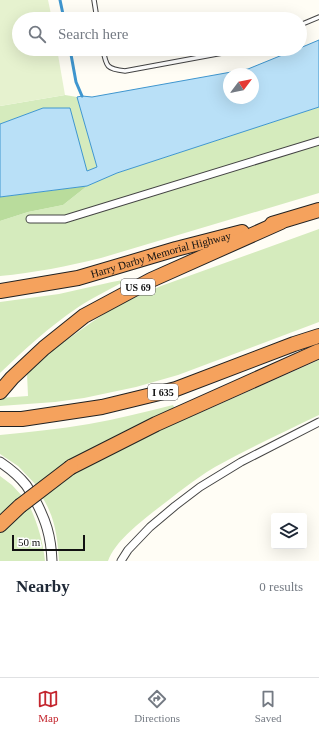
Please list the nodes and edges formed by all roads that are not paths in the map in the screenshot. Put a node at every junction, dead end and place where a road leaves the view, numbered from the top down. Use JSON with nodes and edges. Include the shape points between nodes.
{"nodes":[{"id":1,"x":94,"y":0,"type":"edge"},
{"id":2,"x":96,"y":12,"type":"edge"},
{"id":3,"x":319,"y":16,"type":"edge"},
{"id":4,"x":307,"y":22,"type":"edge"},
{"id":5,"x":103,"y":56,"type":"edge"},
{"id":6,"x":206,"y":56,"type":"edge"},
{"id":7,"x":319,"y":141,"type":"edge"},
{"id":8,"x":319,"y":210,"type":"edge"},
{"id":9,"x":30,"y":219,"type":"dead end"},
{"id":10,"x":281,"y":222,"type":"junction"},
{"id":11,"x":0,"y":291,"type":"edge"},
{"id":12,"x":319,"y":336,"type":"edge"},
{"id":13,"x":319,"y":351,"type":"edge"},
{"id":14,"x":0,"y":392,"type":"edge"},
{"id":15,"x":0,"y":419,"type":"edge"},
{"id":16,"x":319,"y":422,"type":"edge"},
{"id":17,"x":0,"y":462,"type":"edge"},
{"id":18,"x":0,"y":525,"type":"edge"},
{"id":19,"x":52,"y":561,"type":"edge"},
{"id":20,"x":121,"y":561,"type":"edge"}],
"edges":[{"from":1,"to":2,"type":"lane"},
{"from":3,"to":4,"type":"lane"},
{"from":5,"to":6,"type":"lane","via":[[108,67],[125,71]]},
{"from":7,"to":9,"type":"street","via":[[65,219]]},
{"from":8,"to":10,"type":"highway","name":"Harry Darby Memorial Highway"},
{"from":10,"to":11,"type":"highway","name":"Harry Darby Memorial Highway","via":[[78,278]]},
{"from":10,"to":14,"type":"highway","number":"US 69","via":[[151,280],[84,316],[44,348]]},
{"from":12,"to":15,"type":"highway","number":"I 635","via":[[176,389],[102,407],[22,419]]},
{"from":13,"to":18,"type":"highway","bridge":true,"via":[[156,424],[71,467],[20,506]]},
{"from":16,"to":20,"type":"street","via":[[241,462],[200,487],[150,527]]},
{"from":17,"to":19,"type":"street","via":[[26,485],[39,508],[45,520]]}]}
